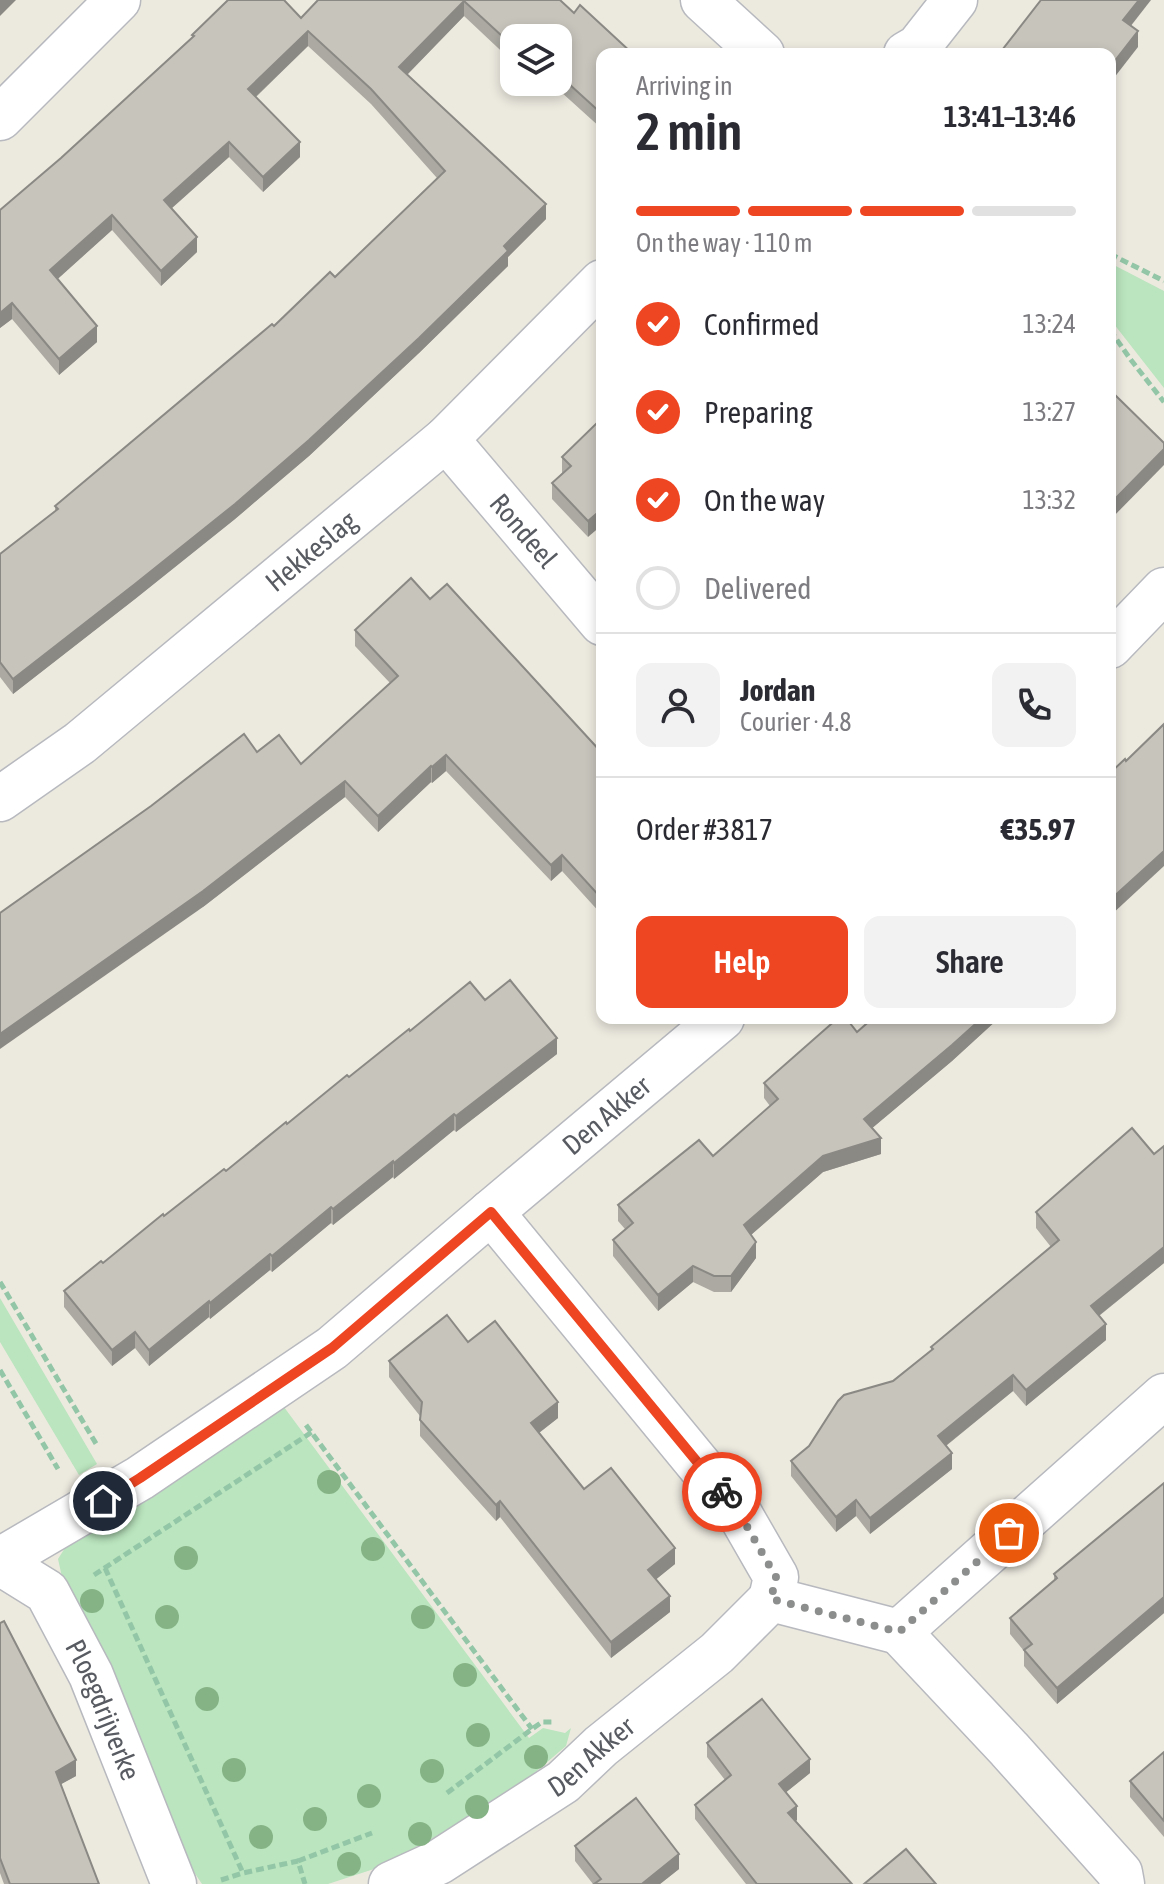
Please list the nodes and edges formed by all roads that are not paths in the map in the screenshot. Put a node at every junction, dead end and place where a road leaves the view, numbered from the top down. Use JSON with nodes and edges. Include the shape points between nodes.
{"nodes":[{"id":1,"x":118,"y":0,"type":"edge"},
{"id":2,"x":703,"y":0,"type":"edge"},
{"id":3,"x":955,"y":0,"type":"edge"},
{"id":4,"x":755,"y":48,"type":"edge"},
{"id":5,"x":916,"y":48,"type":"edge"},
{"id":6,"x":0,"y":118,"type":"edge"},
{"id":7,"x":596,"y":288,"type":"edge"},
{"id":8,"x":446,"y":439,"type":"junction"},
{"id":9,"x":1164,"y":590,"type":"edge"},
{"id":10,"x":596,"y":616,"type":"edge"},
{"id":11,"x":1116,"y":640,"type":"edge"},
{"id":12,"x":0,"y":799,"type":"edge"},
{"id":13,"x":715,"y":1024,"type":"edge"},
{"id":14,"x":491,"y":1212,"type":"junction"},
{"id":15,"x":1164,"y":1396,"type":"edge"},
{"id":16,"x":0,"y":1561,"type":"edge"},
{"id":17,"x":771,"y":1599,"type":"junction"},
{"id":18,"x":899,"y":1632,"type":"junction"},
{"id":19,"x":174,"y":1884,"type":"edge"},
{"id":20,"x":391,"y":1884,"type":"edge"},
{"id":21,"x":1122,"y":1884,"type":"edge"}],
"edges":[{"from":1,"to":6,"type":"street"},
{"from":2,"to":4,"type":"street"},
{"from":3,"to":5,"type":"street"},
{"from":7,"to":8,"type":"street","name":"Hekkeslag"},
{"from":8,"to":10,"type":"street","name":"Rondeel"},
{"from":8,"to":12,"type":"street","name":"Hekkeslag","via":[[80,743]]},
{"from":9,"to":11,"type":"street"},
{"from":13,"to":14,"type":"street","name":"Den Akker"},
{"from":14,"to":16,"type":"street","name":"Den Akker","via":[[332,1348],[123,1489]]},
{"from":14,"to":17,"type":"street","via":[[741,1516],[776,1577]]},
{"from":15,"to":18,"type":"street"},
{"from":16,"to":19,"type":"street","name":"Ploegdrijverke","via":[[47,1592],[52,1601],[91,1675]]},
{"from":17,"to":18,"type":"street"},
{"from":17,"to":20,"type":"street","name":"Den Akker","via":[[717,1653],[563,1782],[439,1862]]},
{"from":18,"to":21,"type":"street","via":[[1120,1873]]}]}
